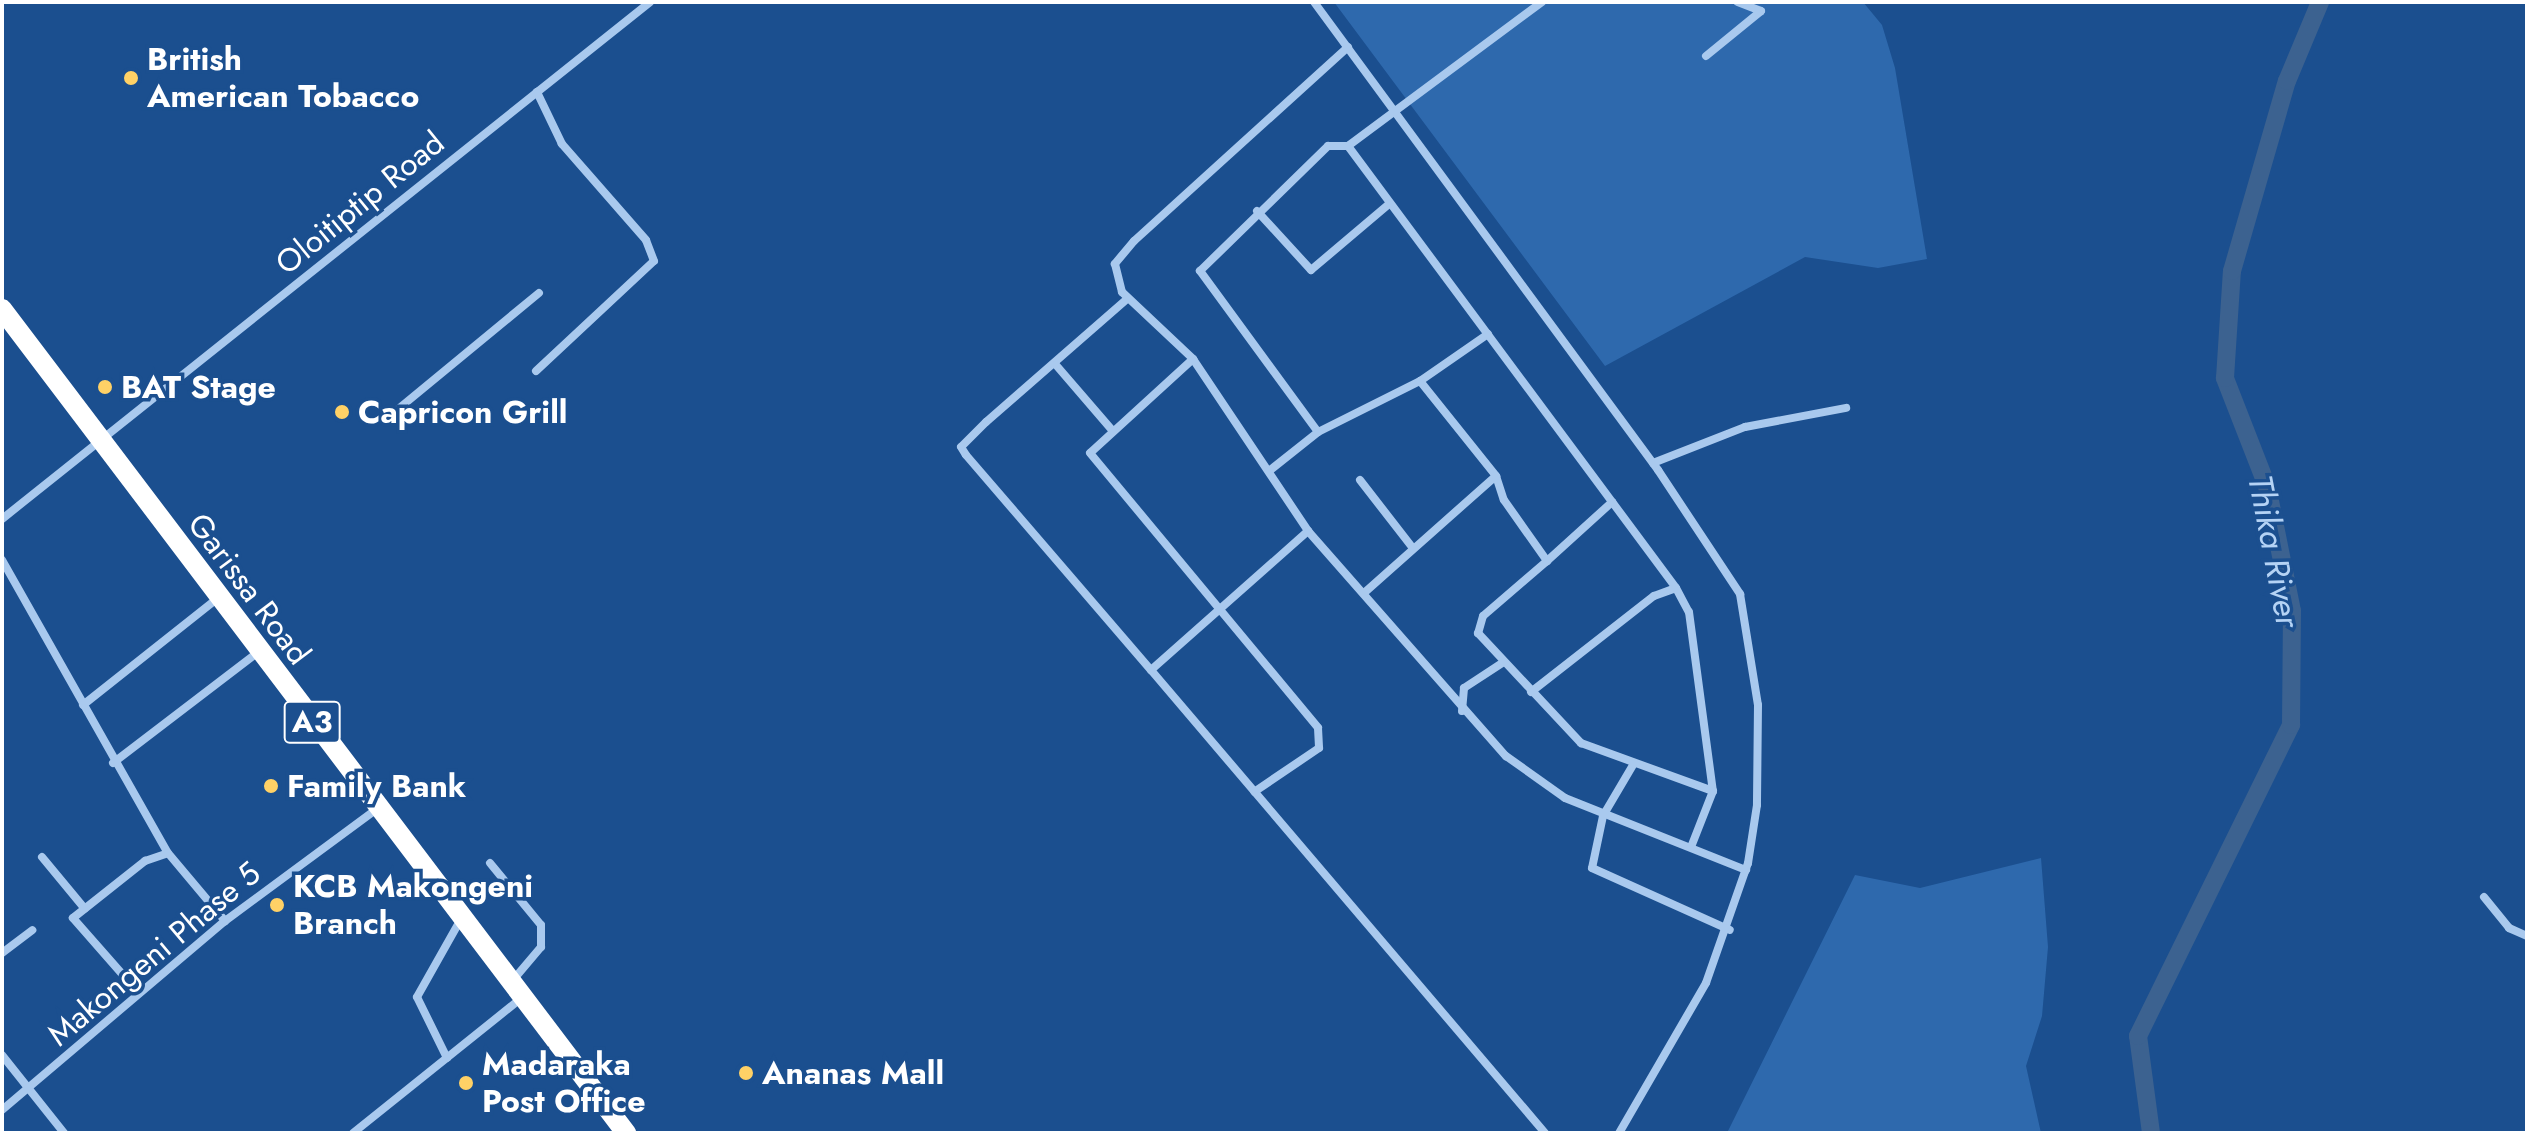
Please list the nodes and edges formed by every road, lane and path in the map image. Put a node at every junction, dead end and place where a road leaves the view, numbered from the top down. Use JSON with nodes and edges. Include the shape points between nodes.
{"nodes":[{"id":1,"x":650,"y":2,"type":"edge"},
{"id":2,"x":1314,"y":2,"type":"edge"},
{"id":3,"x":1542,"y":2,"type":"edge"},
{"id":4,"x":1738,"y":2,"type":"edge"},
{"id":5,"x":1348,"y":47,"type":"junction"},
{"id":6,"x":1706,"y":56,"type":"dead end"},
{"id":7,"x":537,"y":92,"type":"junction"},
{"id":8,"x":1393,"y":106,"type":"junction"},
{"id":9,"x":1348,"y":146,"type":"junction"},
{"id":10,"x":1388,"y":205,"type":"junction"},
{"id":11,"x":1257,"y":211,"type":"junction"},
{"id":12,"x":539,"y":293,"type":"dead end"},
{"id":13,"x":1127,"y":299,"type":"junction"},
{"id":14,"x":2,"y":309,"type":"edge"},
{"id":15,"x":1488,"y":334,"type":"junction"},
{"id":16,"x":1193,"y":359,"type":"junction"},
{"id":17,"x":1056,"y":365,"type":"junction"},
{"id":18,"x":536,"y":371,"type":"dead end"},
{"id":19,"x":1420,"y":381,"type":"junction"},
{"id":20,"x":1846,"y":408,"type":"dead end"},
{"id":21,"x":397,"y":410,"type":"dead end"},
{"id":22,"x":1112,"y":430,"type":"junction"},
{"id":23,"x":1318,"y":432,"type":"junction"},
{"id":24,"x":101,"y":441,"type":"junction"},
{"id":25,"x":1653,"y":463,"type":"junction"},
{"id":26,"x":1269,"y":471,"type":"junction"},
{"id":27,"x":1496,"y":476,"type":"junction"},
{"id":28,"x":1360,"y":480,"type":"dead end"},
{"id":29,"x":1612,"y":502,"type":"junction"},
{"id":30,"x":2,"y":519,"type":"edge"},
{"id":31,"x":1308,"y":531,"type":"junction"},
{"id":32,"x":1412,"y":547,"type":"junction"},
{"id":33,"x":2,"y":560,"type":"edge"},
{"id":34,"x":1547,"y":561,"type":"junction"},
{"id":35,"x":1676,"y":588,"type":"junction"},
{"id":36,"x":1364,"y":593,"type":"junction"},
{"id":37,"x":218,"y":598,"type":"junction"},
{"id":38,"x":1217,"y":606,"type":"junction"},
{"id":39,"x":258,"y":652,"type":"junction"},
{"id":40,"x":1502,"y":663,"type":"junction"},
{"id":41,"x":1151,"y":670,"type":"junction"},
{"id":42,"x":1531,"y":692,"type":"junction"},
{"id":43,"x":83,"y":705,"type":"junction"},
{"id":44,"x":1464,"y":716,"type":"junction"},
{"id":45,"x":113,"y":763,"type":"junction"},
{"id":46,"x":1633,"y":765,"type":"junction"},
{"id":47,"x":1713,"y":791,"type":"junction"},
{"id":48,"x":1254,"y":792,"type":"junction"},
{"id":49,"x":377,"y":809,"type":"junction"},
{"id":50,"x":1603,"y":816,"type":"junction"},
{"id":51,"x":1691,"y":847,"type":"junction"},
{"id":52,"x":168,"y":853,"type":"junction"},
{"id":53,"x":42,"y":857,"type":"dead end"},
{"id":54,"x":490,"y":863,"type":"dead end"},
{"id":55,"x":1746,"y":870,"type":"junction"},
{"id":56,"x":2484,"y":897,"type":"dead end"},
{"id":57,"x":85,"y":909,"type":"junction"},
{"id":58,"x":461,"y":919,"type":"junction"},
{"id":59,"x":225,"y":921,"type":"junction"},
{"id":60,"x":32,"y":930,"type":"dead end"},
{"id":61,"x":1730,"y":930,"type":"junction"},
{"id":62,"x":2527,"y":936,"type":"edge"},
{"id":63,"x":2,"y":953,"type":"edge"},
{"id":64,"x":123,"y":975,"type":"dead end"},
{"id":65,"x":515,"y":991,"type":"junction"},
{"id":66,"x":2,"y":1055,"type":"edge"},
{"id":67,"x":447,"y":1058,"type":"junction"},
{"id":68,"x":29,"y":1088,"type":"junction"},
{"id":69,"x":2,"y":1110,"type":"edge"},
{"id":70,"x":64,"y":1133,"type":"edge"},
{"id":71,"x":353,"y":1133,"type":"edge"},
{"id":72,"x":626,"y":1133,"type":"edge"},
{"id":73,"x":1545,"y":1133,"type":"edge"},
{"id":74,"x":1619,"y":1133,"type":"edge"}],
"edges":[{"from":1,"to":7,"type":"street","name":"Oloitiptip Road"},
{"from":2,"to":5,"type":"street"},
{"from":3,"to":8,"type":"street"},
{"from":4,"to":6,"type":"street","via":[[1761,11]]},
{"from":5,"to":8,"type":"street"},
{"from":5,"to":13,"type":"street","via":[[1120,256],[1114,274]]},
{"from":7,"to":18,"type":"street","via":[[562,144],[646,240],[654,261]]},
{"from":7,"to":24,"type":"street","name":"Oloitiptip Road"},
{"from":8,"to":9,"type":"street"},
{"from":8,"to":25,"type":"street"},
{"from":9,"to":10,"type":"street"},
{"from":9,"to":11,"type":"street","via":[[1328,146]]},
{"from":10,"to":11,"type":"street","via":[[1311,270]]},
{"from":10,"to":15,"type":"street"},
{"from":11,"to":23,"type":"street","via":[[1200,271]]},
{"from":12,"to":21,"type":"street"},
{"from":13,"to":16,"type":"street"},
{"from":13,"to":17,"type":"street"},
{"from":14,"to":24,"type":"highway","name":"Garissa Road","number":"A3"},
{"from":15,"to":19,"type":"street"},
{"from":15,"to":29,"type":"street"},
{"from":16,"to":22,"type":"street"},
{"from":16,"to":26,"type":"street"},
{"from":17,"to":22,"type":"street"},
{"from":17,"to":41,"type":"street","via":[[961,447]]},
{"from":19,"to":23,"type":"street"},
{"from":19,"to":27,"type":"street"},
{"from":20,"to":25,"type":"street","via":[[1745,427]]},
{"from":22,"to":38,"type":"street","via":[[1090,453]]},
{"from":23,"to":26,"type":"street"},
{"from":24,"to":30,"type":"street","name":"Oloitiptip Road"},
{"from":24,"to":37,"type":"highway","name":"Garissa Road","number":"A3"},
{"from":25,"to":55,"type":"street","via":[[1740,594],[1748,624],[1759,746]]},
{"from":26,"to":31,"type":"street"},
{"from":27,"to":32,"type":"street"},
{"from":27,"to":34,"type":"street","via":[[1504,500]]},
{"from":28,"to":32,"type":"street"},
{"from":29,"to":34,"type":"street"},
{"from":29,"to":35,"type":"street"},
{"from":31,"to":36,"type":"street"},
{"from":31,"to":38,"type":"street"},
{"from":32,"to":36,"type":"street"},
{"from":33,"to":43,"type":"street"},
{"from":34,"to":40,"type":"street","via":[[1477,625]]},
{"from":35,"to":42,"type":"street","via":[[1654,596]]},
{"from":35,"to":47,"type":"street","via":[[1689,612]]},
{"from":36,"to":44,"type":"street"},
{"from":37,"to":39,"type":"highway","name":"Garissa Road","number":"A3"},
{"from":37,"to":43,"type":"street"},
{"from":38,"to":41,"type":"street"},
{"from":38,"to":48,"type":"street","via":[[1322,739]]},
{"from":39,"to":45,"type":"street"},
{"from":39,"to":49,"type":"highway","name":"Garissa Road","number":"A3"},
{"from":40,"to":42,"type":"street"},
{"from":40,"to":44,"type":"street","via":[[1464,688]]},
{"from":41,"to":48,"type":"street"},
{"from":42,"to":46,"type":"street","via":[[1581,743]]},
{"from":43,"to":45,"type":"street"},
{"from":44,"to":50,"type":"street","via":[[1526,773]]},
{"from":45,"to":52,"type":"street"},
{"from":46,"to":47,"type":"street"},
{"from":46,"to":50,"type":"street"},
{"from":47,"to":51,"type":"street"},
{"from":48,"to":73,"type":"street"},
{"from":49,"to":58,"type":"highway","name":"Garissa Road","number":"A3"},
{"from":49,"to":59,"type":"street","name":"Makongeni Phase 5"},
{"from":50,"to":51,"type":"street"},
{"from":50,"to":61,"type":"street","via":[[1592,868]]},
{"from":51,"to":55,"type":"street"},
{"from":52,"to":57,"type":"street","via":[[145,861]]},
{"from":52,"to":59,"type":"street"},
{"from":53,"to":57,"type":"street"},
{"from":54,"to":65,"type":"street","via":[[541,925],[541,947]]},
{"from":55,"to":61,"type":"street"},
{"from":56,"to":62,"type":"street","via":[[2509,928]]},
{"from":57,"to":64,"type":"street","via":[[73,918]]},
{"from":58,"to":65,"type":"highway","name":"Garissa Road","number":"A3"},
{"from":58,"to":67,"type":"street","via":[[417,997]]},
{"from":59,"to":68,"type":"street","name":"Makongeni Phase 5"},
{"from":60,"to":63,"type":"street"},
{"from":61,"to":74,"type":"street","via":[[1682,1030]]},
{"from":65,"to":67,"type":"street"},
{"from":65,"to":72,"type":"highway","name":"Garissa Road","number":"A3"},
{"from":66,"to":68,"type":"street"},
{"from":67,"to":71,"type":"street"},
{"from":68,"to":69,"type":"street","name":"Makongeni Phase 5"},
{"from":68,"to":70,"type":"street"}]}
